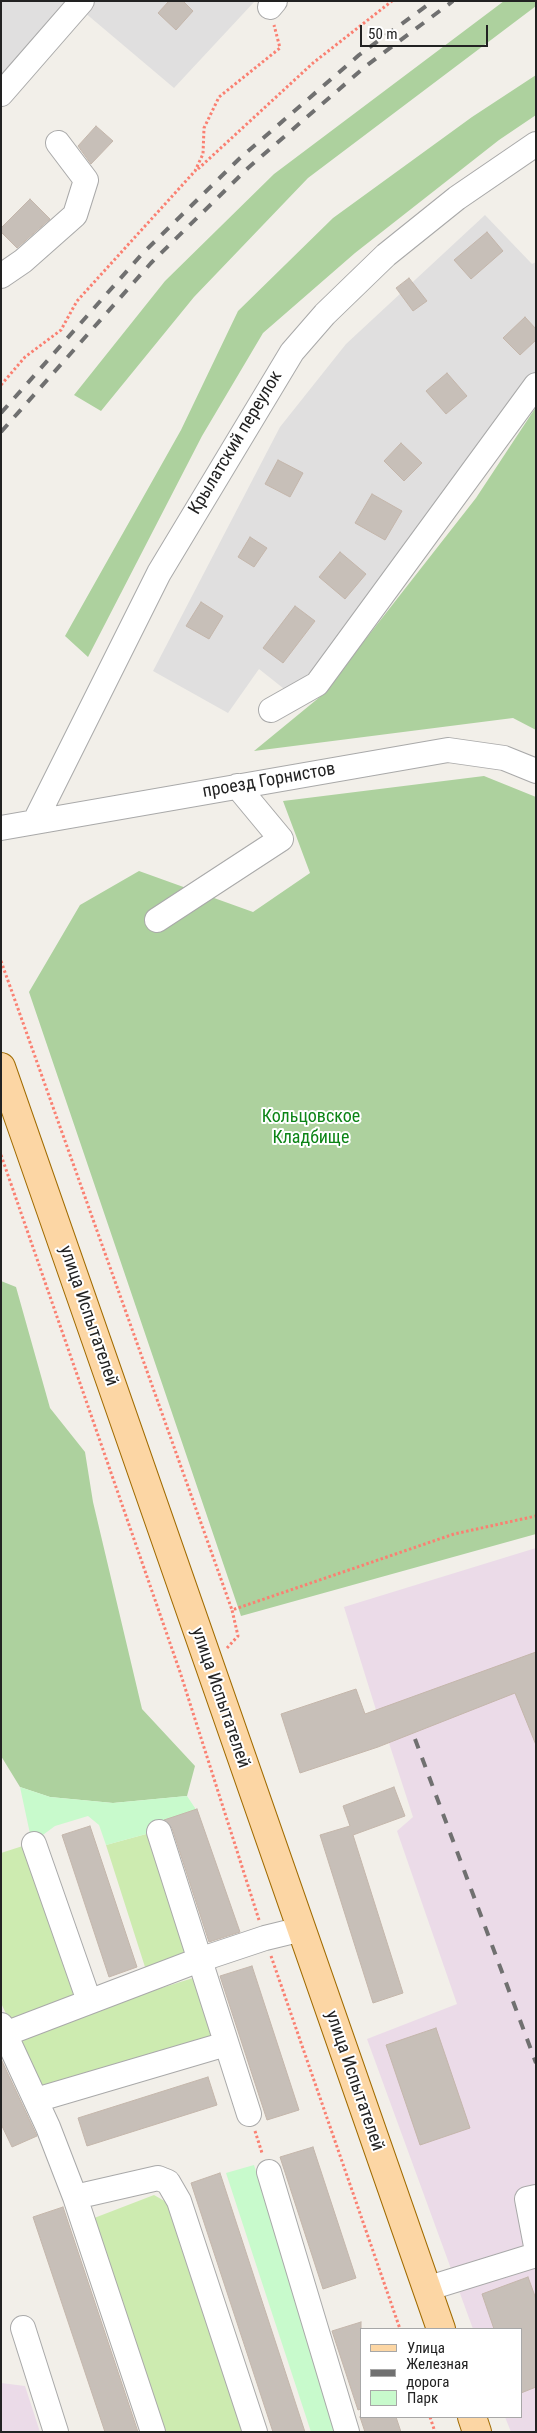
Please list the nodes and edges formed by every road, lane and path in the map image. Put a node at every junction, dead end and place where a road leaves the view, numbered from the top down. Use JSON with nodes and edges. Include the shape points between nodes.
{"nodes":[{"id":1,"x":82,"y":1,"type":"edge"},
{"id":2,"x":392,"y":1,"type":"edge"},
{"id":3,"x":272,"y":4,"type":"edge"},
{"id":4,"x":1,"y":94,"type":"edge"},
{"id":5,"x":58,"y":143,"type":"dead end"},
{"id":6,"x":536,"y":144,"type":"edge"},
{"id":7,"x":195,"y":171,"type":"junction"},
{"id":8,"x":1,"y":276,"type":"edge"},
{"id":9,"x":1,"y":385,"type":"edge"},
{"id":10,"x":536,"y":385,"type":"edge"},
{"id":11,"x":272,"y":710,"type":"dead end"},
{"id":12,"x":536,"y":771,"type":"edge"},
{"id":13,"x":237,"y":786,"type":"junction"},
{"id":14,"x":35,"y":821,"type":"junction"},
{"id":15,"x":1,"y":828,"type":"edge"},
{"id":16,"x":157,"y":920,"type":"dead end"},
{"id":17,"x":1,"y":961,"type":"edge"},
{"id":18,"x":1,"y":1067,"type":"edge"},
{"id":19,"x":1,"y":1155,"type":"edge"},
{"id":20,"x":536,"y":1516,"type":"edge"},
{"id":21,"x":232,"y":1610,"type":"junction"},
{"id":22,"x":207,"y":1660,"type":"junction"},
{"id":23,"x":180,"y":1672,"type":"junction"},
{"id":24,"x":159,"y":1832,"type":"dead end"},
{"id":25,"x":34,"y":1844,"type":"dead end"},
{"id":26,"x":302,"y":1929,"type":"junction"},
{"id":27,"x":265,"y":1938,"type":"junction"},
{"id":28,"x":199,"y":1960,"type":"junction"},
{"id":29,"x":89,"y":2002,"type":"junction"},
{"id":30,"x":3,"y":2029,"type":"edge"},
{"id":31,"x":226,"y":2044,"type":"junction"},
{"id":32,"x":36,"y":2100,"type":"junction"},
{"id":33,"x":249,"y":2114,"type":"joint"},
{"id":34,"x":269,"y":2172,"type":"joint"},
{"id":35,"x":76,"y":2197,"type":"junction"},
{"id":36,"x":536,"y":2197,"type":"edge"},
{"id":37,"x":536,"y":2246,"type":"edge"},
{"id":38,"x":536,"y":2255,"type":"edge"},
{"id":39,"x":426,"y":2289,"type":"junction"},
{"id":40,"x":23,"y":2328,"type":"dead end"},
{"id":41,"x":400,"y":2328,"type":"edge"},
{"id":42,"x":441,"y":2328,"type":"edge"},
{"id":43,"x":430,"y":2418,"type":"edge"},
{"id":44,"x":472,"y":2418,"type":"edge"},
{"id":45,"x":56,"y":2432,"type":"edge"},
{"id":46,"x":153,"y":2432,"type":"edge"},
{"id":47,"x":255,"y":2432,"type":"edge"},
{"id":48,"x":347,"y":2432,"type":"edge"},
{"id":49,"x":435,"y":2432,"type":"edge"},
{"id":50,"x":477,"y":2432,"type":"edge"}],
"edges":[{"from":1,"to":4,"type":"street"},
{"from":2,"to":7,"type":"path","via":[[313,63]]},
{"from":3,"to":7,"type":"path","via":[[280,48],[219,97],[204,128],[203,154]]},
{"from":5,"to":8,"type":"street","via":[[86,180],[75,216]]},
{"from":6,"to":14,"type":"street","name":"Крылатский переулок","via":[[457,198],[386,255],[325,314],[292,352],[159,573]]},
{"from":7,"to":9,"type":"path","via":[[77,301],[61,330],[25,357]]},
{"from":10,"to":11,"type":"street","via":[[317,684]]},
{"from":12,"to":13,"type":"street","name":"проезд Горнистов","via":[[504,758],[448,750]]},
{"from":13,"to":14,"type":"street","name":"проезд Горнистов"},
{"from":13,"to":16,"type":"street","via":[[281,839]]},
{"from":14,"to":15,"type":"street","name":"проезд Горнистов"},
{"from":17,"to":21,"type":"path"},
{"from":18,"to":22,"type":"main road","name":"улица Испытателей"},
{"from":19,"to":23,"type":"path"},
{"from":20,"to":21,"type":"path","via":[[454,1534]]},
{"from":21,"to":22,"type":"path","via":[[238,1636],[222,1654]]},
{"from":22,"to":23,"type":"path"},
{"from":22,"to":26,"type":"main road","name":"улица Испытателей"},
{"from":23,"to":27,"type":"path"},
{"from":24,"to":28,"type":"street"},
{"from":25,"to":29,"type":"street"},
{"from":26,"to":27,"type":"street"},
{"from":26,"to":39,"type":"main road","name":"улица Испытателей"},
{"from":27,"to":28,"type":"street"},
{"from":27,"to":41,"type":"path"},
{"from":28,"to":29,"type":"street"},
{"from":28,"to":31,"type":"street"},
{"from":29,"to":30,"type":"street"},
{"from":30,"to":32,"type":"street"},
{"from":31,"to":32,"type":"street"},
{"from":31,"to":33,"type":"street"},
{"from":32,"to":35,"type":"street"},
{"from":33,"to":34,"type":"path"},
{"from":34,"to":48,"type":"street"},
{"from":35,"to":46,"type":"street"},
{"from":35,"to":47,"type":"street","via":[[158,2178],[168,2182],[179,2201]]},
{"from":36,"to":37,"type":"street","via":[[527,2199]]},
{"from":38,"to":39,"type":"street"},
{"from":39,"to":42,"type":"main road","name":"улица Испытателей"},
{"from":40,"to":45,"type":"street"},
{"from":43,"to":49,"type":"path"},
{"from":44,"to":50,"type":"main road"}]}
